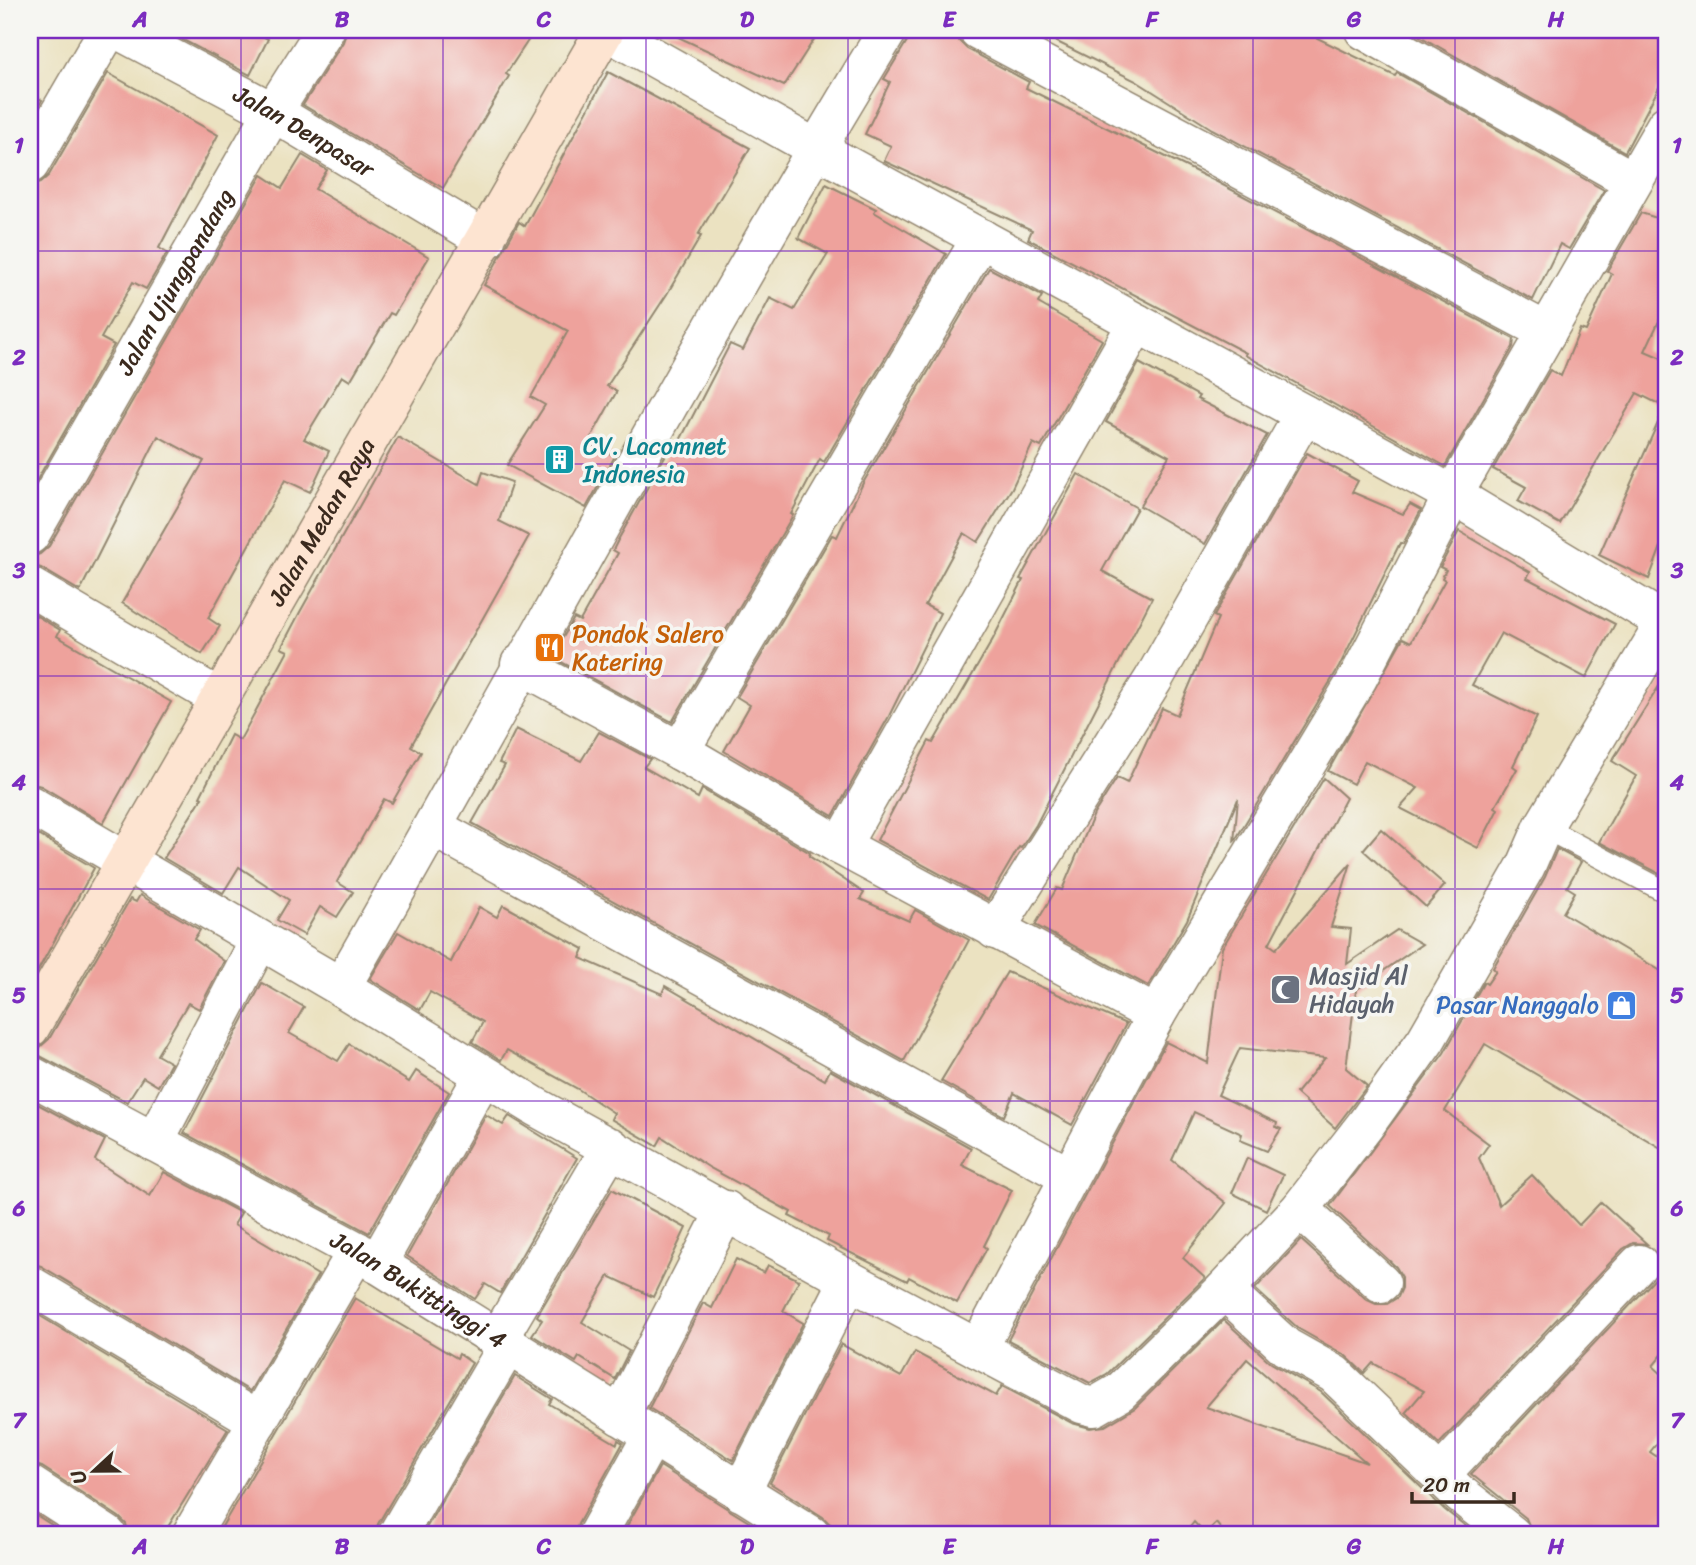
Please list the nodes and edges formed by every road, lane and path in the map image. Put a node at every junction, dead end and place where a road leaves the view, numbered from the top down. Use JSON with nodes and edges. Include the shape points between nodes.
{"nodes":[{"id":1,"x":108,"y":30,"type":"edge"},
{"id":2,"x":118,"y":30,"type":"edge"},
{"id":3,"x":325,"y":30,"type":"edge"},
{"id":4,"x":605,"y":30,"type":"edge"},
{"id":5,"x":888,"y":30,"type":"edge"},
{"id":6,"x":978,"y":30,"type":"edge"},
{"id":7,"x":1364,"y":30,"type":"edge"},
{"id":8,"x":272,"y":112,"type":"junction"},
{"id":9,"x":1666,"y":125,"type":"edge"},
{"id":10,"x":815,"y":148,"type":"junction"},
{"id":11,"x":30,"y":164,"type":"edge"},
{"id":12,"x":1633,"y":181,"type":"junction"},
{"id":13,"x":981,"y":238,"type":"junction"},
{"id":14,"x":485,"y":240,"type":"junction"},
{"id":15,"x":1137,"y":323,"type":"junction"},
{"id":16,"x":1547,"y":332,"type":"junction"},
{"id":17,"x":1304,"y":414,"type":"junction"},
{"id":18,"x":1454,"y":495,"type":"junction"},
{"id":19,"x":30,"y":535,"type":"edge"},
{"id":20,"x":30,"y":587,"type":"edge"},
{"id":21,"x":1666,"y":622,"type":"edge"},
{"id":22,"x":520,"y":664,"type":"junction"},
{"id":23,"x":219,"y":698,"type":"junction"},
{"id":24,"x":680,"y":751,"type":"junction"},
{"id":25,"x":30,"y":805,"type":"edge"},
{"id":26,"x":433,"y":827,"type":"junction"},
{"id":27,"x":1543,"y":827,"type":"junction"},
{"id":28,"x":841,"y":846,"type":"junction"},
{"id":29,"x":125,"y":864,"type":"junction"},
{"id":30,"x":1666,"y":892,"type":"edge"},
{"id":31,"x":995,"y":930,"type":"junction"},
{"id":32,"x":259,"y":942,"type":"junction"},
{"id":33,"x":341,"y":987,"type":"junction"},
{"id":34,"x":1156,"y":1015,"type":"junction"},
{"id":35,"x":33,"y":1017,"type":"edge"},
{"id":36,"x":30,"y":1075,"type":"edge"},
{"id":37,"x":483,"y":1076,"type":"junction"},
{"id":38,"x":154,"y":1142,"type":"junction"},
{"id":39,"x":611,"y":1147,"type":"junction"},
{"id":40,"x":1068,"y":1176,"type":"junction"},
{"id":41,"x":1300,"y":1209,"type":"junction"},
{"id":42,"x":726,"y":1210,"type":"junction"},
{"id":43,"x":367,"y":1258,"type":"junction"},
{"id":44,"x":1639,"y":1264,"type":"dead end"},
{"id":45,"x":849,"y":1280,"type":"junction"},
{"id":46,"x":1381,"y":1283,"type":"dead end"},
{"id":47,"x":30,"y":1285,"type":"edge"},
{"id":48,"x":1224,"y":1290,"type":"junction"},
{"id":49,"x":503,"y":1342,"type":"junction"},
{"id":50,"x":978,"y":1349,"type":"junction"},
{"id":51,"x":620,"y":1416,"type":"junction"},
{"id":52,"x":258,"y":1420,"type":"junction"},
{"id":53,"x":652,"y":1436,"type":"junction"},
{"id":54,"x":1440,"y":1475,"type":"junction"},
{"id":55,"x":30,"y":1486,"type":"edge"},
{"id":56,"x":741,"y":1492,"type":"junction"},
{"id":57,"x":800,"y":1533,"type":"edge"},
{"id":58,"x":107,"y":1535,"type":"edge"},
{"id":59,"x":191,"y":1535,"type":"edge"},
{"id":60,"x":397,"y":1535,"type":"edge"},
{"id":61,"x":597,"y":1535,"type":"edge"},
{"id":62,"x":1511,"y":1535,"type":"edge"}],
"edges":[{"from":1,"to":11,"type":"street"},
{"from":2,"to":8,"type":"street","name":"Jalan Denpasar"},
{"from":3,"to":8,"type":"street","name":"Jalan Ujungpandang"},
{"from":4,"to":10,"type":"street"},
{"from":4,"to":14,"type":"street","name":"Jalan Medan Raya"},
{"from":5,"to":10,"type":"street"},
{"from":6,"to":16,"type":"street"},
{"from":7,"to":12,"type":"street"},
{"from":8,"to":14,"type":"street","name":"Jalan Denpasar"},
{"from":8,"to":19,"type":"street","name":"Jalan Ujungpandang"},
{"from":9,"to":12,"type":"street"},
{"from":10,"to":13,"type":"street"},
{"from":10,"to":22,"type":"street"},
{"from":12,"to":16,"type":"street"},
{"from":13,"to":15,"type":"street"},
{"from":13,"to":24,"type":"street"},
{"from":14,"to":23,"type":"street","name":"Jalan Medan Raya"},
{"from":15,"to":17,"type":"street"},
{"from":15,"to":28,"type":"street"},
{"from":16,"to":18,"type":"street"},
{"from":17,"to":18,"type":"street"},
{"from":17,"to":31,"type":"street","via":[[1153,680]]},
{"from":18,"to":21,"type":"street"},
{"from":18,"to":34,"type":"street","via":[[1358,678]]},
{"from":20,"to":23,"type":"street"},
{"from":21,"to":27,"type":"street"},
{"from":22,"to":24,"type":"street"},
{"from":22,"to":26,"type":"street"},
{"from":23,"to":29,"type":"street","name":"Jalan Medan Raya"},
{"from":24,"to":28,"type":"street"},
{"from":25,"to":29,"type":"street"},
{"from":26,"to":33,"type":"street"},
{"from":26,"to":40,"type":"street"},
{"from":27,"to":30,"type":"lane"},
{"from":27,"to":41,"type":"street","via":[[1526,866],[1426,1040]]},
{"from":28,"to":31,"type":"street"},
{"from":29,"to":32,"type":"street"},
{"from":29,"to":35,"type":"street","name":"Jalan Medan Raya"},
{"from":31,"to":34,"type":"street"},
{"from":32,"to":33,"type":"street"},
{"from":32,"to":38,"type":"street"},
{"from":33,"to":37,"type":"street"},
{"from":34,"to":40,"type":"street"},
{"from":36,"to":38,"type":"street","name":"Jalan Bukittinggi 4"},
{"from":37,"to":39,"type":"street"},
{"from":37,"to":43,"type":"street"},
{"from":38,"to":43,"type":"street","name":"Jalan Bukittinggi 4"},
{"from":39,"to":42,"type":"street"},
{"from":39,"to":49,"type":"street"},
{"from":40,"to":50,"type":"street"},
{"from":41,"to":46,"type":"street"},
{"from":41,"to":48,"type":"street"},
{"from":42,"to":45,"type":"street"},
{"from":42,"to":51,"type":"street"},
{"from":43,"to":49,"type":"street","name":"Jalan Bukittinggi 4"},
{"from":43,"to":52,"type":"street"},
{"from":44,"to":54,"type":"street"},
{"from":45,"to":50,"type":"street"},
{"from":45,"to":56,"type":"street"},
{"from":47,"to":52,"type":"street"},
{"from":48,"to":50,"type":"street","via":[[1120,1392],[1094,1407]]},
{"from":48,"to":54,"type":"street","via":[[1286,1347],[1334,1374]]},
{"from":49,"to":51,"type":"street","name":"Jalan Bukittinggi 4"},
{"from":49,"to":60,"type":"street"},
{"from":51,"to":53,"type":"street","name":"Jalan Bukittinggi 4"},
{"from":52,"to":59,"type":"street"},
{"from":53,"to":56,"type":"street","name":"Jalan Bukittinggi 4"},
{"from":53,"to":61,"type":"street"},
{"from":54,"to":62,"type":"street"},
{"from":55,"to":58,"type":"street"},
{"from":56,"to":57,"type":"street","name":"Jalan Bukittinggi 4"}]}
